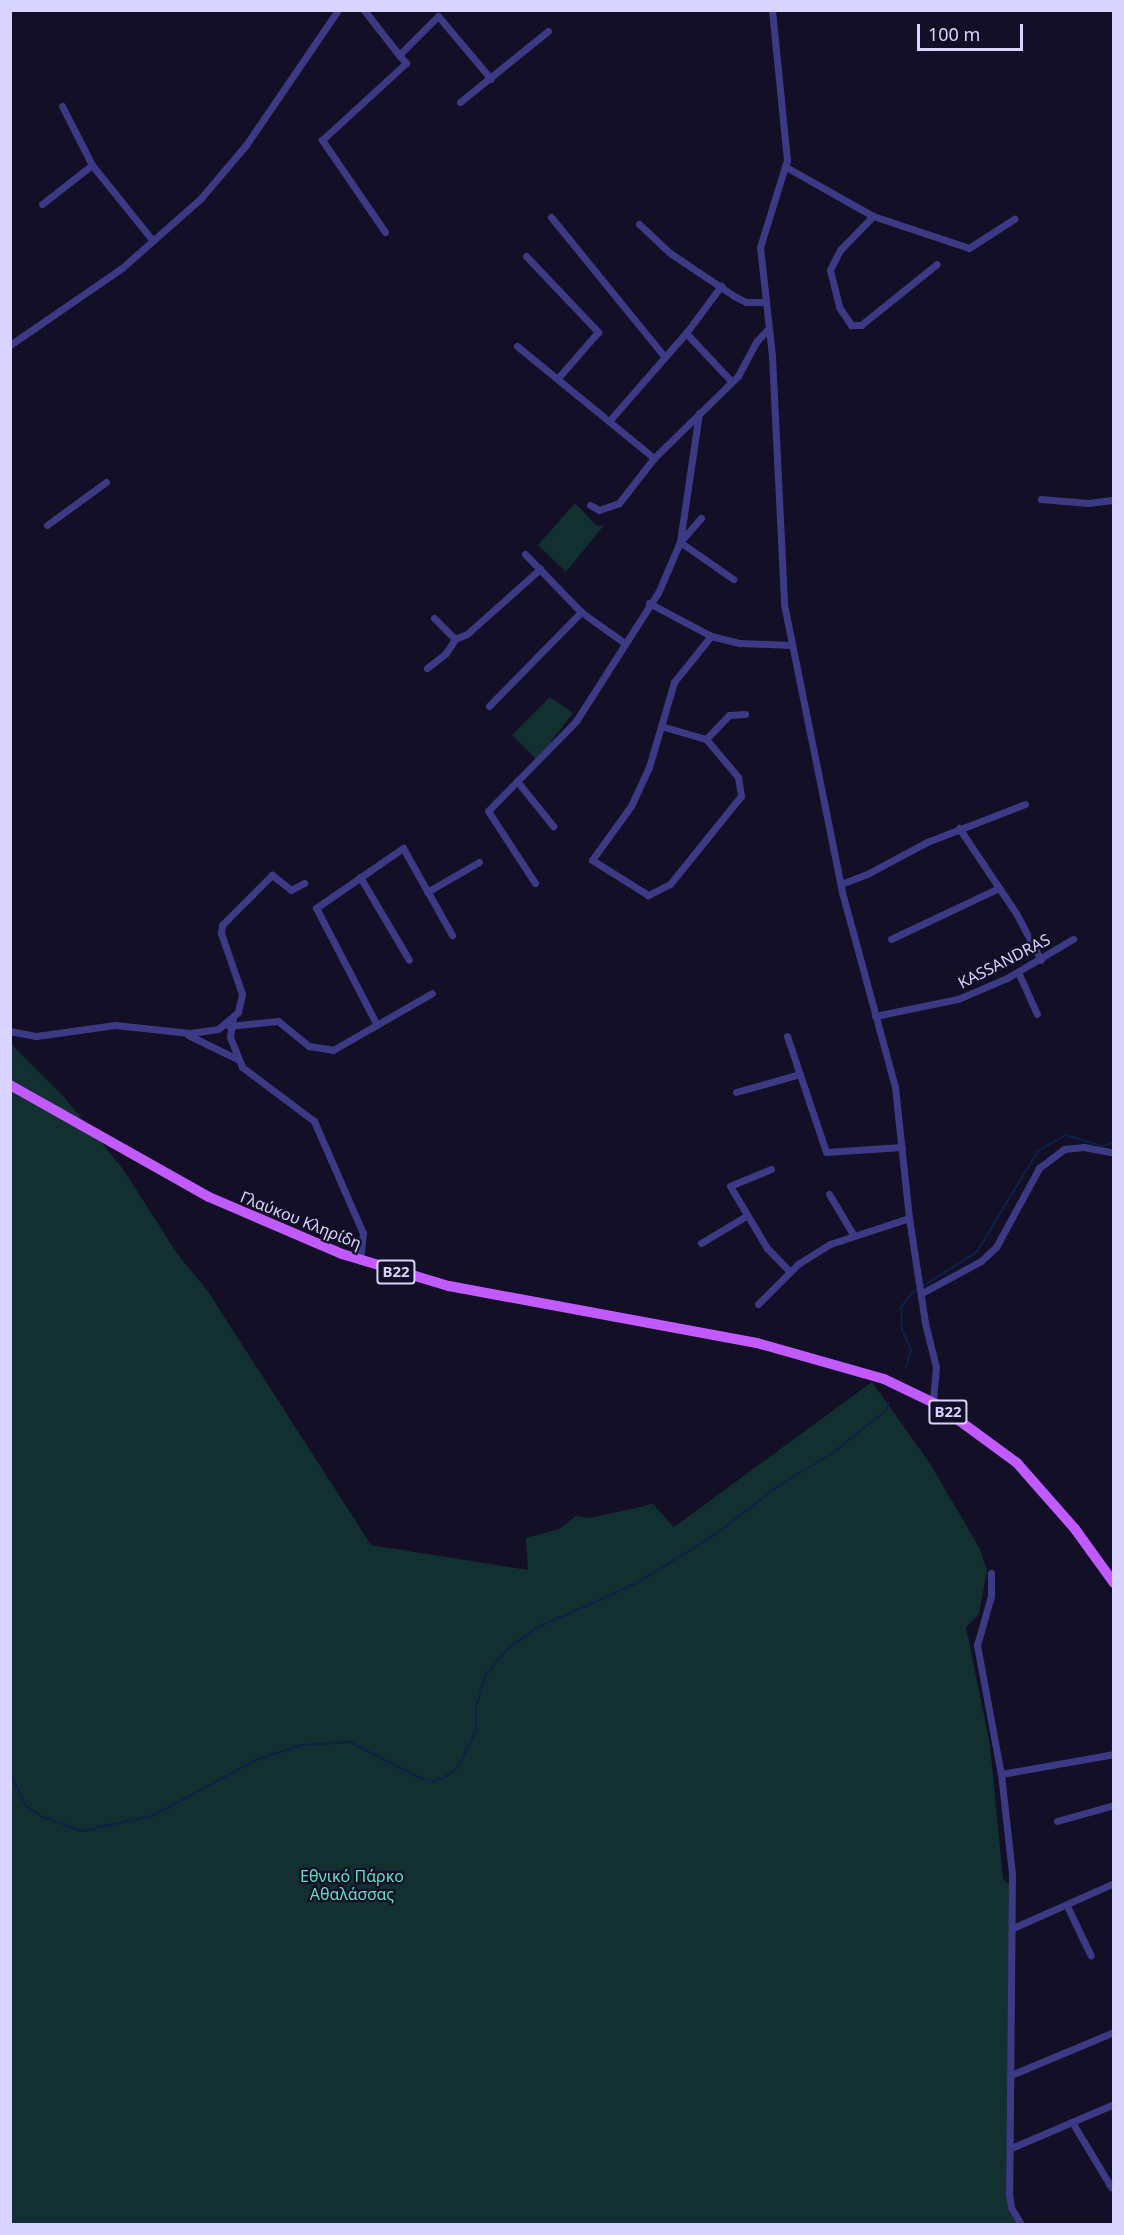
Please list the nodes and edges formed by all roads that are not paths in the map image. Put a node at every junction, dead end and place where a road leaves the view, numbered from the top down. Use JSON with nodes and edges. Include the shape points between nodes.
{"nodes":[{"id":1,"x":338,"y":10,"type":"edge"},
{"id":2,"x":364,"y":10,"type":"edge"},
{"id":3,"x":772,"y":10,"type":"edge"},
{"id":4,"x":548,"y":31,"type":"dead end"},
{"id":5,"x":399,"y":54,"type":"junction"},
{"id":6,"x":491,"y":80,"type":"junction"},
{"id":7,"x":460,"y":102,"type":"dead end"},
{"id":8,"x":62,"y":106,"type":"dead end"},
{"id":9,"x":92,"y":165,"type":"junction"},
{"id":10,"x":786,"y":167,"type":"junction"},
{"id":11,"x":42,"y":204,"type":"dead end"},
{"id":12,"x":873,"y":216,"type":"junction"},
{"id":13,"x":550,"y":217,"type":"dead end"},
{"id":14,"x":1014,"y":219,"type":"dead end"},
{"id":15,"x":639,"y":224,"type":"dead end"},
{"id":16,"x":385,"y":232,"type":"dead end"},
{"id":17,"x":153,"y":241,"type":"junction"},
{"id":18,"x":526,"y":256,"type":"dead end"},
{"id":19,"x":937,"y":264,"type":"dead end"},
{"id":20,"x":721,"y":286,"type":"junction"},
{"id":21,"x":764,"y":302,"type":"junction"},
{"id":22,"x":768,"y":329,"type":"junction"},
{"id":23,"x":686,"y":333,"type":"junction"},
{"id":24,"x":10,"y":345,"type":"edge"},
{"id":25,"x":517,"y":346,"type":"dead end"},
{"id":26,"x":664,"y":356,"type":"junction"},
{"id":27,"x":558,"y":378,"type":"junction"},
{"id":28,"x":732,"y":382,"type":"junction"},
{"id":29,"x":699,"y":413,"type":"junction"},
{"id":30,"x":610,"y":420,"type":"junction"},
{"id":31,"x":654,"y":458,"type":"junction"},
{"id":32,"x":106,"y":482,"type":"dead end"},
{"id":33,"x":1041,"y":499,"type":"dead end"},
{"id":34,"x":1113,"y":500,"type":"edge"},
{"id":35,"x":590,"y":505,"type":"dead end"},
{"id":36,"x":701,"y":518,"type":"dead end"},
{"id":37,"x":47,"y":525,"type":"dead end"},
{"id":38,"x":680,"y":542,"type":"junction"},
{"id":39,"x":525,"y":554,"type":"dead end"},
{"id":40,"x":540,"y":569,"type":"junction"},
{"id":41,"x":733,"y":579,"type":"dead end"},
{"id":42,"x":650,"y":603,"type":"junction"},
{"id":43,"x":581,"y":612,"type":"junction"},
{"id":44,"x":434,"y":618,"type":"dead end"},
{"id":45,"x":711,"y":636,"type":"junction"},
{"id":46,"x":455,"y":639,"type":"junction"},
{"id":47,"x":623,"y":642,"type":"junction"},
{"id":48,"x":790,"y":645,"type":"junction"},
{"id":49,"x":427,"y":668,"type":"dead end"},
{"id":50,"x":489,"y":705,"type":"dead end"},
{"id":51,"x":745,"y":714,"type":"dead end"},
{"id":52,"x":661,"y":726,"type":"junction"},
{"id":53,"x":706,"y":739,"type":"junction"},
{"id":54,"x":517,"y":781,"type":"junction"},
{"id":55,"x":1024,"y":804,"type":"dead end"},
{"id":56,"x":553,"y":826,"type":"dead end"},
{"id":57,"x":959,"y":828,"type":"junction"},
{"id":58,"x":479,"y":862,"type":"dead end"},
{"id":59,"x":360,"y":877,"type":"junction"},
{"id":60,"x":304,"y":883,"type":"dead end"},
{"id":61,"x":535,"y":884,"type":"dead end"},
{"id":62,"x":841,"y":884,"type":"junction"},
{"id":63,"x":999,"y":888,"type":"junction"},
{"id":64,"x":428,"y":892,"type":"junction"},
{"id":65,"x":452,"y":935,"type":"dead end"},
{"id":66,"x":891,"y":939,"type":"dead end"},
{"id":67,"x":1073,"y":939,"type":"dead end"},
{"id":68,"x":409,"y":960,"type":"dead end"},
{"id":69,"x":1041,"y":960,"type":"junction"},
{"id":70,"x":1018,"y":972,"type":"junction"},
{"id":71,"x":432,"y":993,"type":"dead end"},
{"id":72,"x":1037,"y":1014,"type":"dead end"},
{"id":73,"x":875,"y":1016,"type":"junction"},
{"id":74,"x":233,"y":1018,"type":"junction"},
{"id":75,"x":377,"y":1025,"type":"junction"},
{"id":76,"x":231,"y":1026,"type":"junction"},
{"id":77,"x":218,"y":1029,"type":"junction"},
{"id":78,"x":10,"y":1031,"type":"edge"},
{"id":79,"x":181,"y":1032,"type":"junction"},
{"id":80,"x":787,"y":1036,"type":"dead end"},
{"id":81,"x":237,"y":1059,"type":"junction"},
{"id":82,"x":800,"y":1074,"type":"junction"},
{"id":83,"x":10,"y":1085,"type":"edge"},
{"id":84,"x":736,"y":1092,"type":"dead end"},
{"id":85,"x":902,"y":1147,"type":"junction"},
{"id":86,"x":1110,"y":1152,"type":"dead end"},
{"id":87,"x":771,"y":1169,"type":"dead end"},
{"id":88,"x":829,"y":1194,"type":"dead end"},
{"id":89,"x":746,"y":1216,"type":"junction"},
{"id":90,"x":909,"y":1218,"type":"junction"},
{"id":91,"x":854,"y":1236,"type":"junction"},
{"id":92,"x":701,"y":1243,"type":"dead end"},
{"id":93,"x":360,"y":1261,"type":"junction"},
{"id":94,"x":790,"y":1272,"type":"junction"},
{"id":95,"x":922,"y":1293,"type":"junction"},
{"id":96,"x":758,"y":1304,"type":"dead end"},
{"id":97,"x":933,"y":1406,"type":"junction"},
{"id":98,"x":991,"y":1573,"type":"dead end"},
{"id":99,"x":1113,"y":1583,"type":"edge"},
{"id":100,"x":1113,"y":1754,"type":"edge"},
{"id":101,"x":1001,"y":1774,"type":"junction"},
{"id":102,"x":1113,"y":1805,"type":"edge"},
{"id":103,"x":1057,"y":1821,"type":"dead end"},
{"id":104,"x":1113,"y":1883,"type":"edge"},
{"id":105,"x":1067,"y":1906,"type":"junction"},
{"id":106,"x":1013,"y":1928,"type":"junction"},
{"id":107,"x":1091,"y":1956,"type":"dead end"},
{"id":108,"x":1113,"y":2032,"type":"edge"},
{"id":109,"x":1011,"y":2075,"type":"junction"},
{"id":110,"x":1113,"y":2104,"type":"edge"},
{"id":111,"x":1072,"y":2122,"type":"junction"},
{"id":112,"x":1011,"y":2148,"type":"junction"},
{"id":113,"x":1111,"y":2187,"type":"dead end"},
{"id":114,"x":1021,"y":2224,"type":"edge"}],
"edges":[{"from":1,"to":17,"type":"street","via":[[246,145],[201,198]]},
{"from":2,"to":5,"type":"street"},
{"from":3,"to":10,"type":"street","via":[[788,140]]},
{"from":4,"to":6,"type":"street"},
{"from":5,"to":6,"type":"street","via":[[438,16]]},
{"from":5,"to":16,"type":"street","via":[[406,63],[322,140]]},
{"from":6,"to":7,"type":"street"},
{"from":8,"to":9,"type":"street"},
{"from":9,"to":11,"type":"street"},
{"from":9,"to":17,"type":"street"},
{"from":10,"to":12,"type":"street"},
{"from":10,"to":21,"type":"street","via":[[760,247]]},
{"from":12,"to":14,"type":"street","via":[[969,248]]},
{"from":12,"to":19,"type":"street","via":[[840,250],[830,270],[839,307],[851,325],[861,325]]},
{"from":13,"to":26,"type":"street"},
{"from":15,"to":20,"type":"street","via":[[670,253]]},
{"from":17,"to":24,"type":"street","via":[[122,268]]},
{"from":18,"to":27,"type":"street","via":[[598,332]]},
{"from":20,"to":21,"type":"street","via":[[746,303]]},
{"from":20,"to":23,"type":"street"},
{"from":21,"to":22,"type":"street"},
{"from":22,"to":28,"type":"street","via":[[760,335]]},
{"from":22,"to":48,"type":"street","via":[[781,578]]},
{"from":23,"to":26,"type":"street"},
{"from":23,"to":28,"type":"street"},
{"from":25,"to":27,"type":"street"},
{"from":26,"to":30,"type":"street"},
{"from":27,"to":30,"type":"street"},
{"from":28,"to":29,"type":"street"},
{"from":29,"to":31,"type":"street"},
{"from":29,"to":38,"type":"street"},
{"from":30,"to":31,"type":"street"},
{"from":31,"to":35,"type":"street","via":[[619,503],[599,510]]},
{"from":32,"to":37,"type":"street"},
{"from":33,"to":34,"type":"street","via":[[1088,503]]},
{"from":36,"to":38,"type":"street"},
{"from":38,"to":41,"type":"street"},
{"from":38,"to":42,"type":"street"},
{"from":39,"to":40,"type":"street"},
{"from":40,"to":43,"type":"street"},
{"from":40,"to":46,"type":"street","via":[[473,630]]},
{"from":42,"to":45,"type":"street"},
{"from":42,"to":47,"type":"street"},
{"from":43,"to":47,"type":"street"},
{"from":43,"to":50,"type":"street"},
{"from":44,"to":46,"type":"street"},
{"from":45,"to":48,"type":"street","via":[[740,643]]},
{"from":45,"to":52,"type":"street","via":[[674,682]]},
{"from":46,"to":49,"type":"street","via":[[446,653]]},
{"from":47,"to":54,"type":"street","via":[[576,722]]},
{"from":48,"to":62,"type":"street","via":[[818,756]]},
{"from":51,"to":53,"type":"street","via":[[729,714]]},
{"from":52,"to":53,"type":"street"},
{"from":52,"to":53,"type":"street","via":[[649,767],[631,806],[592,860],[648,895],[670,884],[741,796],[738,777]]},
{"from":54,"to":56,"type":"street"},
{"from":54,"to":61,"type":"street","via":[[488,811]]},
{"from":55,"to":57,"type":"street"},
{"from":57,"to":62,"type":"street"},
{"from":57,"to":63,"type":"street"},
{"from":58,"to":64,"type":"street"},
{"from":59,"to":64,"type":"street","via":[[403,848]]},
{"from":59,"to":68,"type":"street"},
{"from":59,"to":75,"type":"street","via":[[316,908]]},
{"from":60,"to":74,"type":"street","via":[[291,890],[272,875],[222,925],[220,933],[242,994]]},
{"from":62,"to":73,"type":"street"},
{"from":63,"to":66,"type":"street"},
{"from":63,"to":69,"type":"street"},
{"from":64,"to":65,"type":"street"},
{"from":67,"to":69,"type":"street","name":"KASSANDRAS"},
{"from":69,"to":70,"type":"street","name":"KASSANDRAS"},
{"from":70,"to":72,"type":"street"},
{"from":70,"to":73,"type":"street","name":"KASSANDRAS","via":[[958,999]]},
{"from":71,"to":75,"type":"street"},
{"from":73,"to":85,"type":"street","via":[[895,1088]]},
{"from":74,"to":76,"type":"street"},
{"from":74,"to":77,"type":"street"},
{"from":75,"to":76,"type":"street","via":[[333,1050],[323,1051],[309,1046],[278,1021]]},
{"from":76,"to":77,"type":"street"},
{"from":76,"to":81,"type":"street"},
{"from":77,"to":79,"type":"street"},
{"from":78,"to":79,"type":"street","via":[[36,1036],[115,1025]]},
{"from":79,"to":81,"type":"street"},
{"from":80,"to":82,"type":"street"},
{"from":81,"to":93,"type":"street","via":[[264,1085],[314,1120],[363,1233]]},
{"from":82,"to":84,"type":"street"},
{"from":82,"to":85,"type":"street","via":[[826,1152]]},
{"from":83,"to":93,"type":"main road","name":"Γλαύκου Κληρίδη","number":"B22","via":[[230,1208]]},
{"from":85,"to":90,"type":"street"},
{"from":86,"to":95,"type":"street","via":[[1083,1147],[1064,1149],[1039,1168],[996,1247],[981,1261]]},
{"from":87,"to":89,"type":"street","via":[[730,1186]]},
{"from":88,"to":91,"type":"street"},
{"from":89,"to":92,"type":"street"},
{"from":89,"to":94,"type":"street","via":[[767,1248]]},
{"from":90,"to":91,"type":"street"},
{"from":90,"to":95,"type":"street"},
{"from":91,"to":94,"type":"street","via":[[830,1244]]},
{"from":93,"to":97,"type":"main road","name":"Γλαύκου Κληρίδη","number":"B22","via":[[449,1286],[757,1343],[817,1358]]},
{"from":94,"to":96,"type":"street"},
{"from":95,"to":97,"type":"street","via":[[936,1367]]},
{"from":97,"to":99,"type":"main road","name":"Γλαύκου Κληρίδη","number":"B22","via":[[988,1447],[1055,1506]]},
{"from":98,"to":101,"type":"street","via":[[991,1596],[978,1638],[978,1664]]},
{"from":100,"to":101,"type":"street"},
{"from":101,"to":106,"type":"street","via":[[1012,1874]]},
{"from":102,"to":103,"type":"street"},
{"from":104,"to":105,"type":"street"},
{"from":105,"to":106,"type":"street"},
{"from":105,"to":107,"type":"street"},
{"from":106,"to":109,"type":"street"},
{"from":108,"to":109,"type":"street"},
{"from":109,"to":112,"type":"street"},
{"from":110,"to":111,"type":"street"},
{"from":111,"to":112,"type":"street"},
{"from":111,"to":113,"type":"street"},
{"from":112,"to":114,"type":"street","via":[[1011,2208]]}]}
